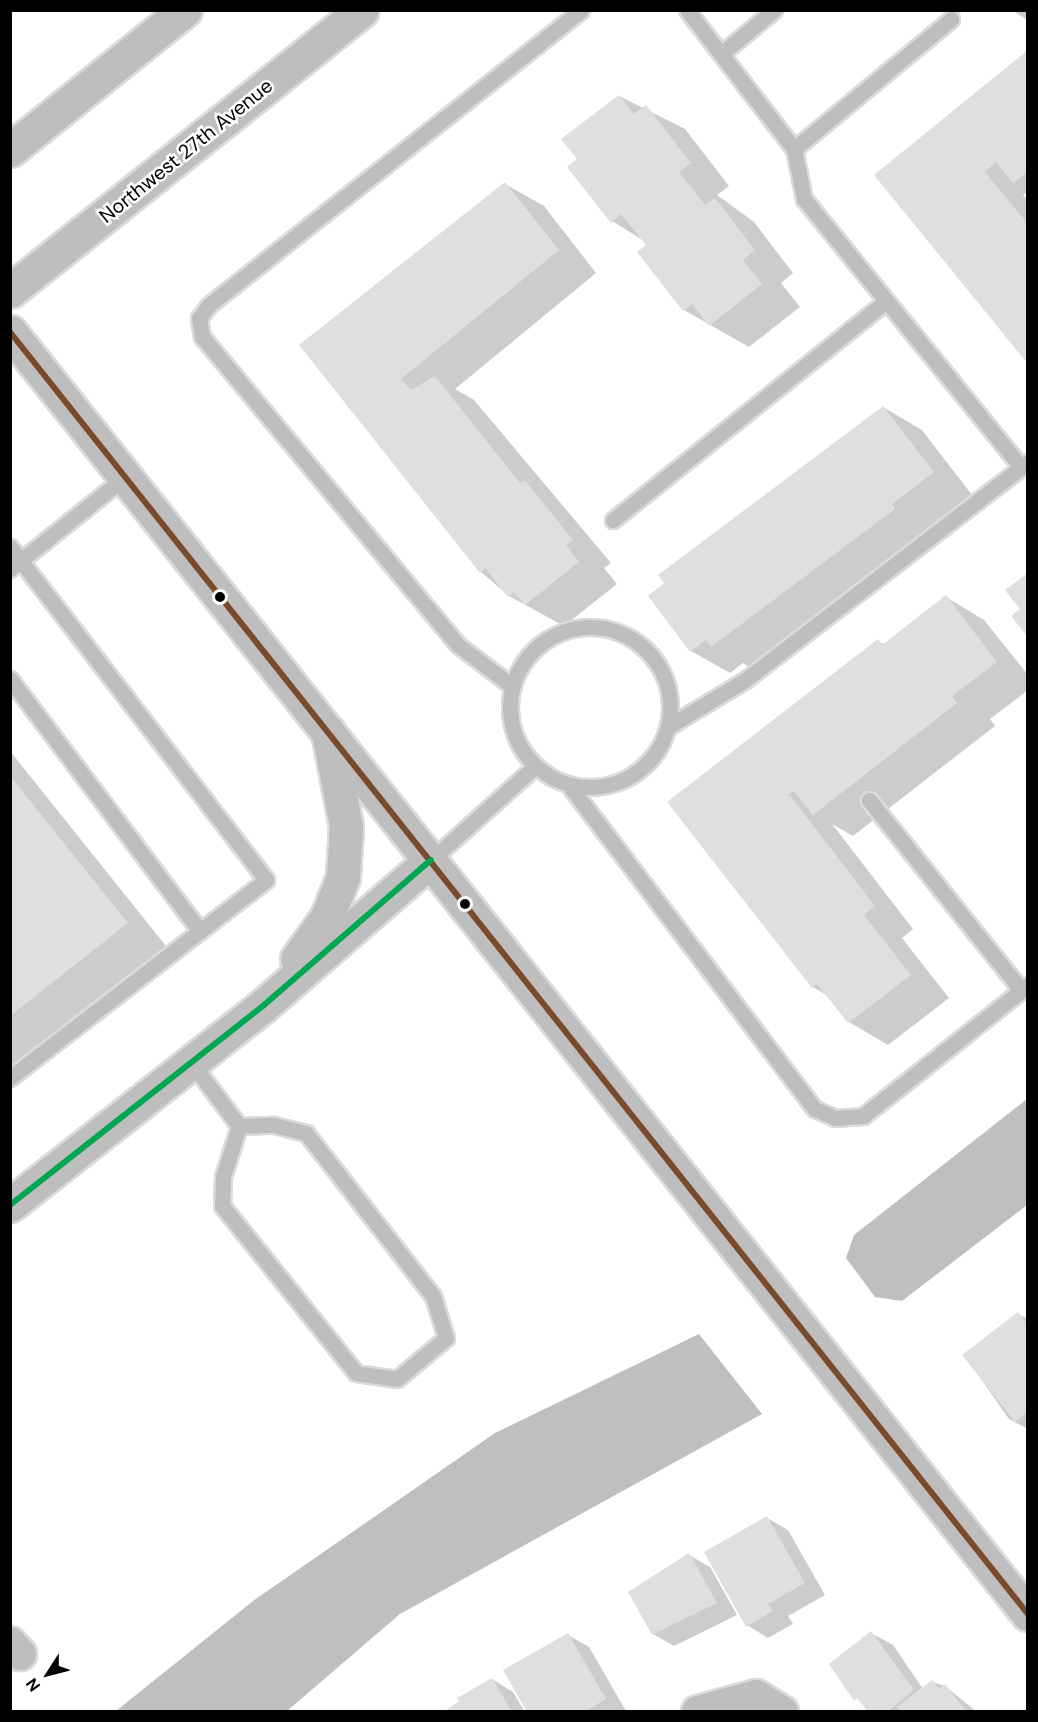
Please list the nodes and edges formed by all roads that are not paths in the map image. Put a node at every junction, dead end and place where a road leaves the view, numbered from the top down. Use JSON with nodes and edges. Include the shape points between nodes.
{"nodes":[{"id":1,"x":185,"y":10,"type":"edge"},
{"id":2,"x":362,"y":10,"type":"edge"},
{"id":3,"x":582,"y":10,"type":"edge"},
{"id":4,"x":687,"y":10,"type":"edge"},
{"id":5,"x":774,"y":10,"type":"edge"},
{"id":6,"x":951,"y":19,"type":"dead end"},
{"id":7,"x":721,"y":54,"type":"junction"},
{"id":8,"x":794,"y":149,"type":"junction"},
{"id":9,"x":10,"y":150,"type":"edge"},
{"id":10,"x":10,"y":291,"type":"edge"},
{"id":11,"x":886,"y":301,"type":"junction"},
{"id":12,"x":10,"y":332,"type":"edge"},
{"id":13,"x":1024,"y":464,"type":"edge"},
{"id":14,"x":126,"y":476,"type":"junction"},
{"id":15,"x":613,"y":520,"type":"dead end"},
{"id":16,"x":10,"y":547,"type":"edge"},
{"id":17,"x":16,"y":564,"type":"edge"},
{"id":18,"x":10,"y":679,"type":"edge"},
{"id":19,"x":512,"y":686,"type":"junction"},
{"id":20,"x":670,"y":725,"type":"junction"},
{"id":21,"x":327,"y":727,"type":"junction"},
{"id":22,"x":534,"y":768,"type":"junction"},
{"id":23,"x":571,"y":788,"type":"junction"},
{"id":24,"x":869,"y":800,"type":"dead end"},
{"id":25,"x":431,"y":860,"type":"junction"},
{"id":26,"x":200,"y":931,"type":"junction"},
{"id":27,"x":1024,"y":987,"type":"edge"},
{"id":28,"x":264,"y":1005,"type":"junction"},
{"id":29,"x":191,"y":1062,"type":"junction"},
{"id":30,"x":10,"y":1078,"type":"edge"},
{"id":31,"x":239,"y":1126,"type":"junction"},
{"id":32,"x":10,"y":1204,"type":"edge"},
{"id":33,"x":1028,"y":1614,"type":"edge"},
{"id":34,"x":769,"y":1704,"type":"edge"},
{"id":35,"x":698,"y":1712,"type":"edge"}],
"edges":[{"from":1,"to":9,"type":"street"},
{"from":2,"to":10,"type":"street","name":"Northwest 27th Avenue"},
{"from":3,"to":19,"type":"lane","via":[[208,305],[199,318],[202,337],[458,645]]},
{"from":4,"to":7,"type":"lane"},
{"from":5,"to":7,"type":"lane"},
{"from":6,"to":8,"type":"lane"},
{"from":7,"to":8,"type":"lane"},
{"from":8,"to":11,"type":"lane","via":[[804,199]]},
{"from":11,"to":13,"type":"lane"},
{"from":11,"to":15,"type":"lane"},
{"from":12,"to":14,"type":"street"},
{"from":13,"to":20,"type":"lane","via":[[745,680]]},
{"from":14,"to":17,"type":"lane"},
{"from":14,"to":21,"type":"street"},
{"from":16,"to":17,"type":"lane"},
{"from":17,"to":26,"type":"lane","via":[[266,880]]},
{"from":18,"to":26,"type":"lane"},
{"from":19,"to":20,"type":"lane","via":[[518,669],[560,630],[615,628],[638,640],[657,661],[672,701]]},
{"from":19,"to":22,"type":"lane","via":[[509,716]]},
{"from":20,"to":23,"type":"lane","via":[[642,765],[618,781]]},
{"from":21,"to":25,"type":"street"},
{"from":21,"to":28,"type":"street","via":[[346,826],[343,877],[327,917]]},
{"from":22,"to":23,"type":"lane"},
{"from":22,"to":25,"type":"lane"},
{"from":23,"to":27,"type":"lane","via":[[815,1109],[835,1118],[863,1116]]},
{"from":24,"to":27,"type":"lane"},
{"from":25,"to":28,"type":"street"},
{"from":25,"to":33,"type":"street"},
{"from":26,"to":30,"type":"lane"},
{"from":28,"to":29,"type":"street"},
{"from":29,"to":31,"type":"lane"},
{"from":29,"to":32,"type":"street"},
{"from":31,"to":31,"type":"lane","via":[[223,1177],[222,1206],[356,1373],[397,1378],[446,1338],[433,1296],[306,1133],[274,1125]]},
{"from":34,"to":35,"type":"street"}]}
